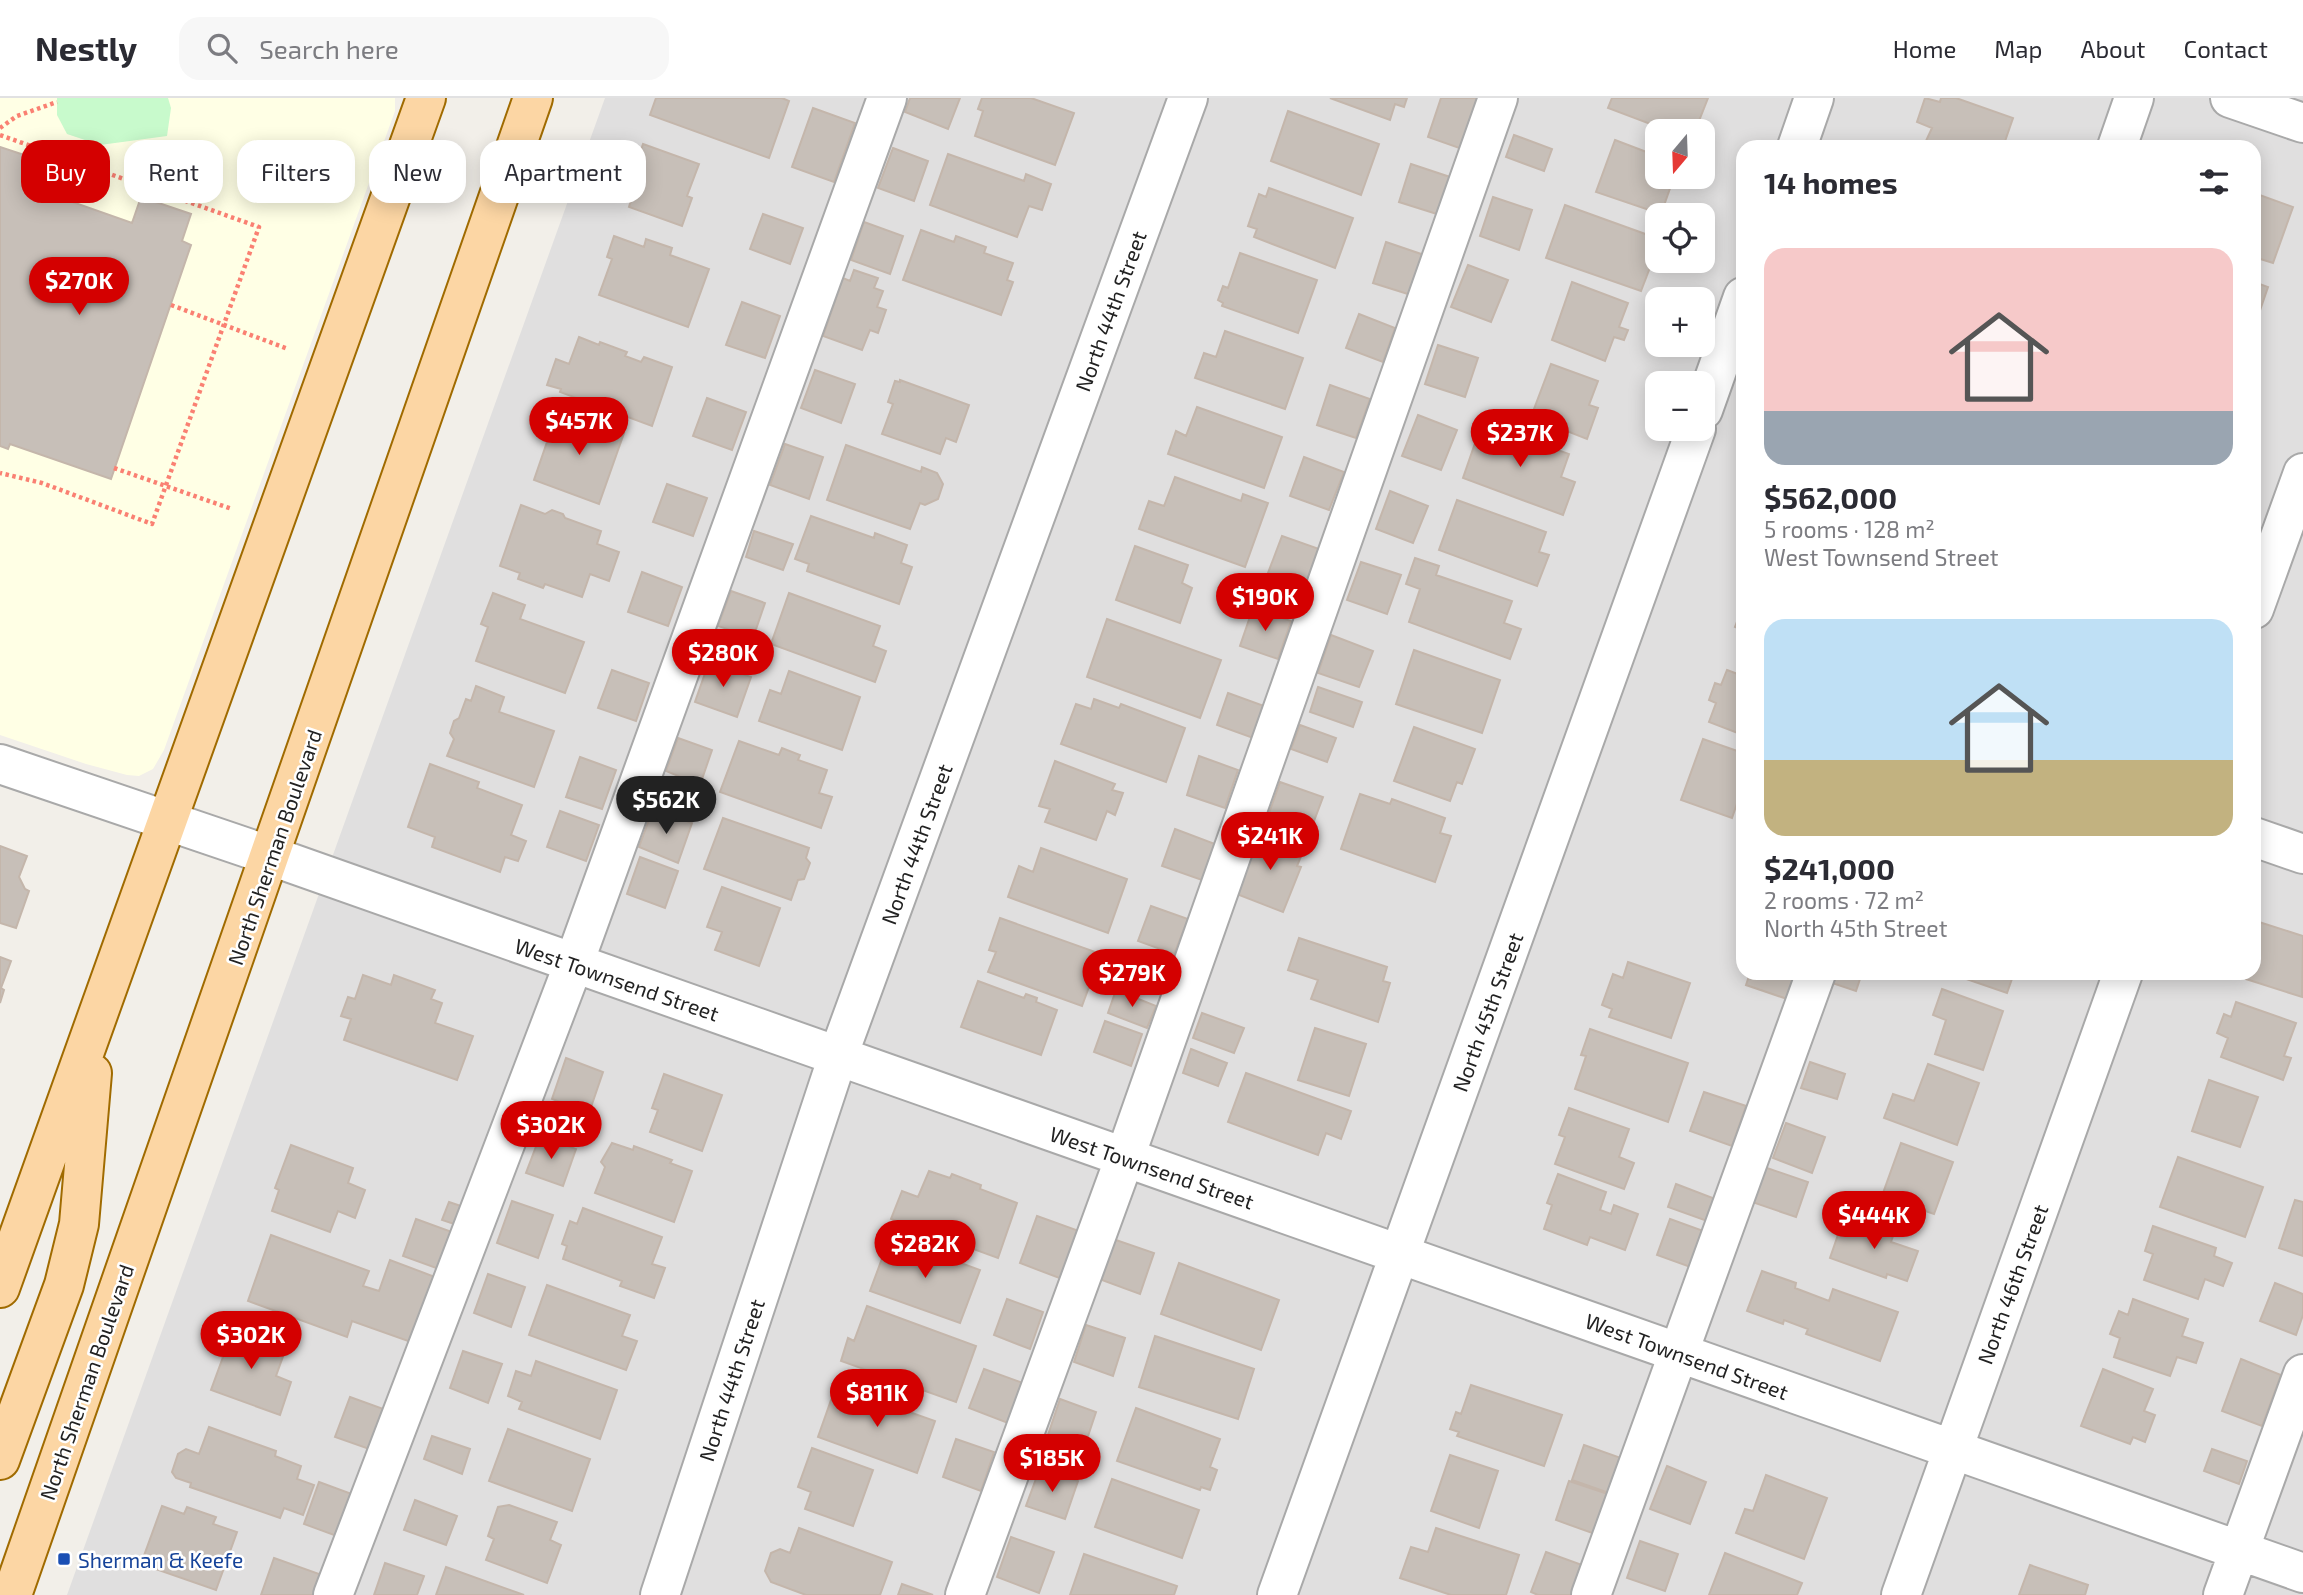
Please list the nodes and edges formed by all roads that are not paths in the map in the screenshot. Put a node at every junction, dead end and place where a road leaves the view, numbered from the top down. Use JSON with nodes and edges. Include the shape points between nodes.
{"nodes":[{"id":1,"x":426,"y":98,"type":"edge"},
{"id":2,"x":533,"y":98,"type":"edge"},
{"id":3,"x":887,"y":98,"type":"edge"},
{"id":4,"x":1188,"y":98,"type":"edge"},
{"id":5,"x":1498,"y":98,"type":"edge"},
{"id":6,"x":1814,"y":98,"type":"edge"},
{"id":7,"x":2134,"y":98,"type":"edge"},
{"id":8,"x":2230,"y":98,"type":"edge"},
{"id":9,"x":2303,"y":123,"type":"edge"},
{"id":10,"x":1799,"y":140,"type":"edge"},
{"id":11,"x":2119,"y":140,"type":"edge"},
{"id":12,"x":1736,"y":318,"type":"edge"},
{"id":13,"x":1715,"y":376,"type":"edge"},
{"id":14,"x":1692,"y":441,"type":"edge"},
{"id":15,"x":2303,"y":473,"type":"edge"},
{"id":16,"x":2261,"y":590,"type":"edge"},
{"id":17,"x":0,"y":764,"type":"edge"},
{"id":18,"x":167,"y":821,"type":"junction"},
{"id":19,"x":2261,"y":839,"type":"edge"},
{"id":20,"x":2303,"y":854,"type":"edge"},
{"id":21,"x":271,"y":856,"type":"junction"},
{"id":22,"x":574,"y":963,"type":"junction"},
{"id":23,"x":1813,"y":980,"type":"edge"},
{"id":24,"x":2120,"y":980,"type":"edge"},
{"id":25,"x":96,"y":1021,"type":"junction"},
{"id":26,"x":838,"y":1056,"type":"junction"},
{"id":27,"x":1125,"y":1157,"type":"junction"},
{"id":28,"x":1401,"y":1255,"type":"junction"},
{"id":29,"x":0,"y":1288,"type":"edge"},
{"id":30,"x":1678,"y":1353,"type":"junction"},
{"id":31,"x":2303,"y":1374,"type":"edge"},
{"id":32,"x":1952,"y":1451,"type":"junction"},
{"id":33,"x":0,"y":1460,"type":"edge"},
{"id":34,"x":2238,"y":1550,"type":"junction"},
{"id":35,"x":2303,"y":1573,"type":"edge"},
{"id":36,"x":12,"y":1595,"type":"edge"},
{"id":37,"x":333,"y":1595,"type":"edge"},
{"id":38,"x":660,"y":1595,"type":"edge"},
{"id":39,"x":965,"y":1595,"type":"edge"},
{"id":40,"x":1277,"y":1595,"type":"edge"},
{"id":41,"x":1591,"y":1595,"type":"edge"},
{"id":42,"x":1901,"y":1595,"type":"edge"},
{"id":43,"x":2222,"y":1595,"type":"edge"}],
"edges":[{"from":1,"to":18,"type":"main road"},
{"from":2,"to":21,"type":"main road","name":"North Sherman Boulevard"},
{"from":3,"to":22,"type":"street"},
{"from":4,"to":26,"type":"street","name":"North 44th Street"},
{"from":5,"to":27,"type":"street"},
{"from":6,"to":10,"type":"street"},
{"from":7,"to":11,"type":"street"},
{"from":8,"to":9,"type":"street"},
{"from":12,"to":13,"type":"street"},
{"from":14,"to":28,"type":"street","name":"North 45th Street"},
{"from":15,"to":16,"type":"street"},
{"from":17,"to":18,"type":"street","name":"West Townsend Street"},
{"from":18,"to":21,"type":"street","name":"West Townsend Street"},
{"from":18,"to":25,"type":"main road"},
{"from":19,"to":20,"type":"street"},
{"from":21,"to":22,"type":"street","name":"West Townsend Street"},
{"from":21,"to":36,"type":"main road","name":"North Sherman Boulevard"},
{"from":22,"to":26,"type":"street","name":"West Townsend Street"},
{"from":22,"to":37,"type":"street"},
{"from":23,"to":30,"type":"street"},
{"from":24,"to":32,"type":"street","name":"North 46th Street"},
{"from":25,"to":29,"type":"main road"},
{"from":25,"to":33,"type":"main road","via":[[79,1224],[64,1284]]},
{"from":26,"to":27,"type":"street","name":"West Townsend Street"},
{"from":26,"to":38,"type":"street","name":"North 44th Street"},
{"from":27,"to":28,"type":"street","name":"West Townsend Street"},
{"from":27,"to":39,"type":"street"},
{"from":28,"to":30,"type":"street","name":"West Townsend Street"},
{"from":28,"to":40,"type":"street","name":"North 45th Street"},
{"from":30,"to":32,"type":"street","name":"West Townsend Street"},
{"from":30,"to":41,"type":"street"},
{"from":31,"to":34,"type":"street"},
{"from":32,"to":34,"type":"street","name":"West Townsend Street"},
{"from":32,"to":42,"type":"street","name":"North 46th Street"},
{"from":34,"to":35,"type":"street","name":"West Townsend Street"},
{"from":34,"to":43,"type":"street"}]}
